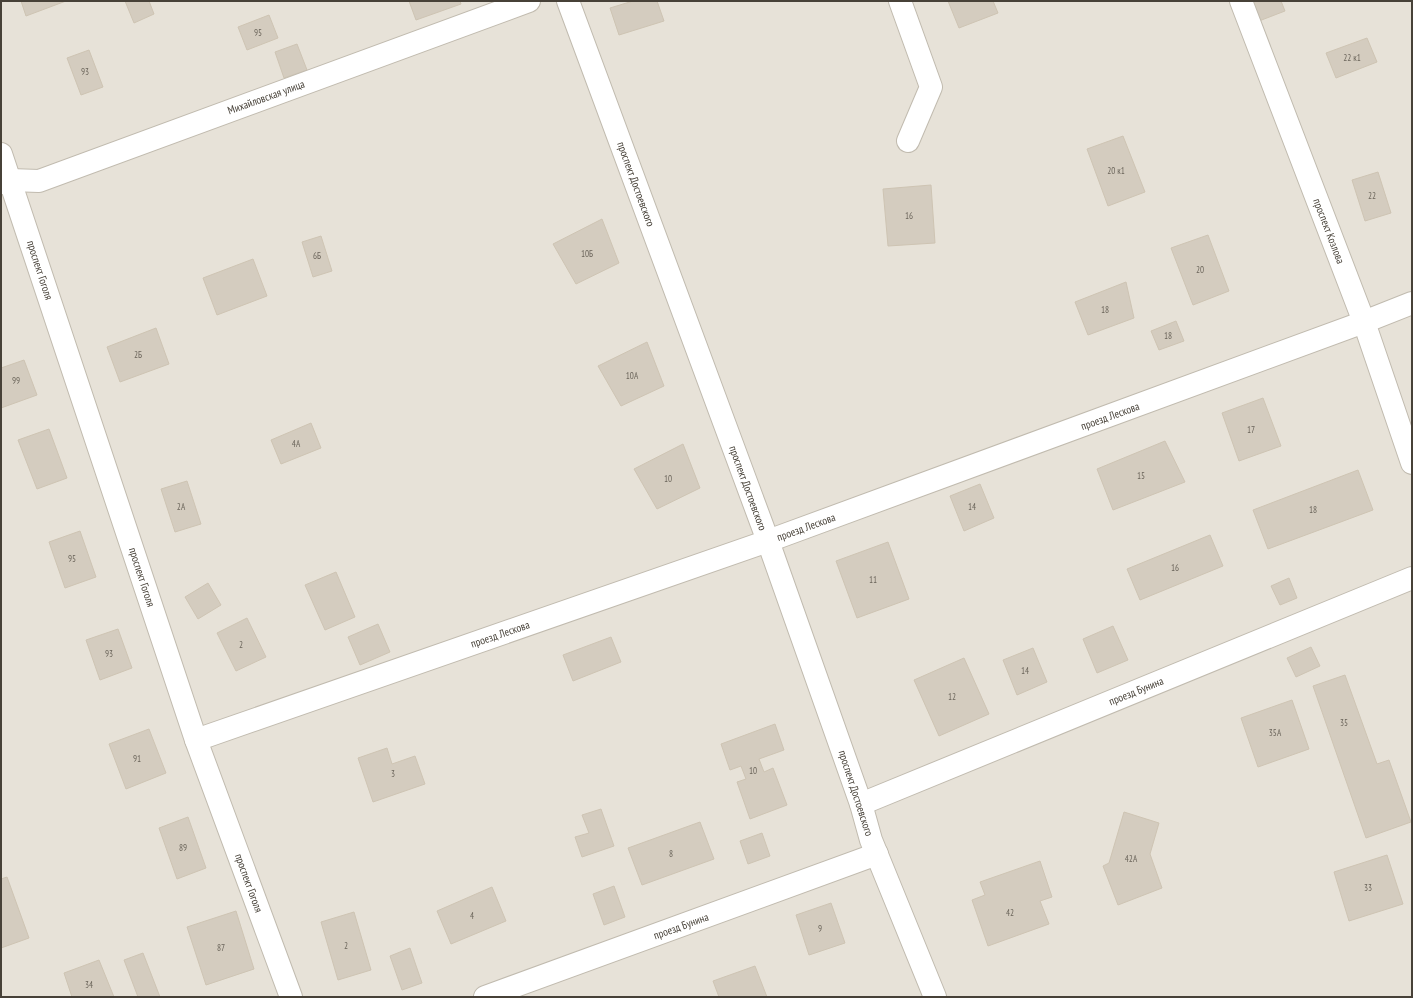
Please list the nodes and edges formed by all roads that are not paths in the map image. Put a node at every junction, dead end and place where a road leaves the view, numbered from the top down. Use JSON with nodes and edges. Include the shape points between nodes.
{"nodes":[{"id":1,"x":529,"y":1,"type":"edge"},
{"id":2,"x":568,"y":1,"type":"edge"},
{"id":3,"x":900,"y":1,"type":"edge"},
{"id":4,"x":1241,"y":1,"type":"edge"},
{"id":5,"x":908,"y":141,"type":"dead end"},
{"id":6,"x":1,"y":154,"type":"edge"},
{"id":7,"x":6,"y":182,"type":"edge"},
{"id":8,"x":1412,"y":303,"type":"edge"},
{"id":9,"x":1364,"y":322,"type":"junction"},
{"id":10,"x":1412,"y":463,"type":"edge"},
{"id":11,"x":768,"y":541,"type":"junction"},
{"id":12,"x":1412,"y":578,"type":"edge"},
{"id":13,"x":196,"y":740,"type":"junction"},
{"id":14,"x":861,"y":804,"type":"junction"},
{"id":15,"x":877,"y":854,"type":"junction"},
{"id":16,"x":291,"y":997,"type":"edge"},
{"id":17,"x":485,"y":997,"type":"edge"},
{"id":18,"x":935,"y":997,"type":"edge"}],
"edges":[{"from":1,"to":7,"type":"street","name":"Михайловская улица","via":[[39,180]]},
{"from":2,"to":11,"type":"street","name":"проспект Достоевского"},
{"from":3,"to":5,"type":"street","via":[[931,87]]},
{"from":4,"to":9,"type":"street","name":"проспект Козлова"},
{"from":6,"to":7,"type":"street","name":"проспект Гоголя"},
{"from":7,"to":13,"type":"street","name":"проспект Гоголя"},
{"from":8,"to":9,"type":"street","name":"проезд Лескова"},
{"from":9,"to":10,"type":"street","name":"проспект Козлова"},
{"from":9,"to":11,"type":"street","name":"проезд Лескова"},
{"from":11,"to":13,"type":"street","name":"проезд Лескова"},
{"from":11,"to":14,"type":"street","name":"проспект Достоевского"},
{"from":12,"to":14,"type":"street","name":"проезд Бунина"},
{"from":13,"to":16,"type":"street","name":"проспект Гоголя"},
{"from":14,"to":15,"type":"street","name":"проспект Достоевского"},
{"from":15,"to":17,"type":"street","name":"проезд Бунина"},
{"from":15,"to":18,"type":"street","name":"проспект Достоевского"}]}
